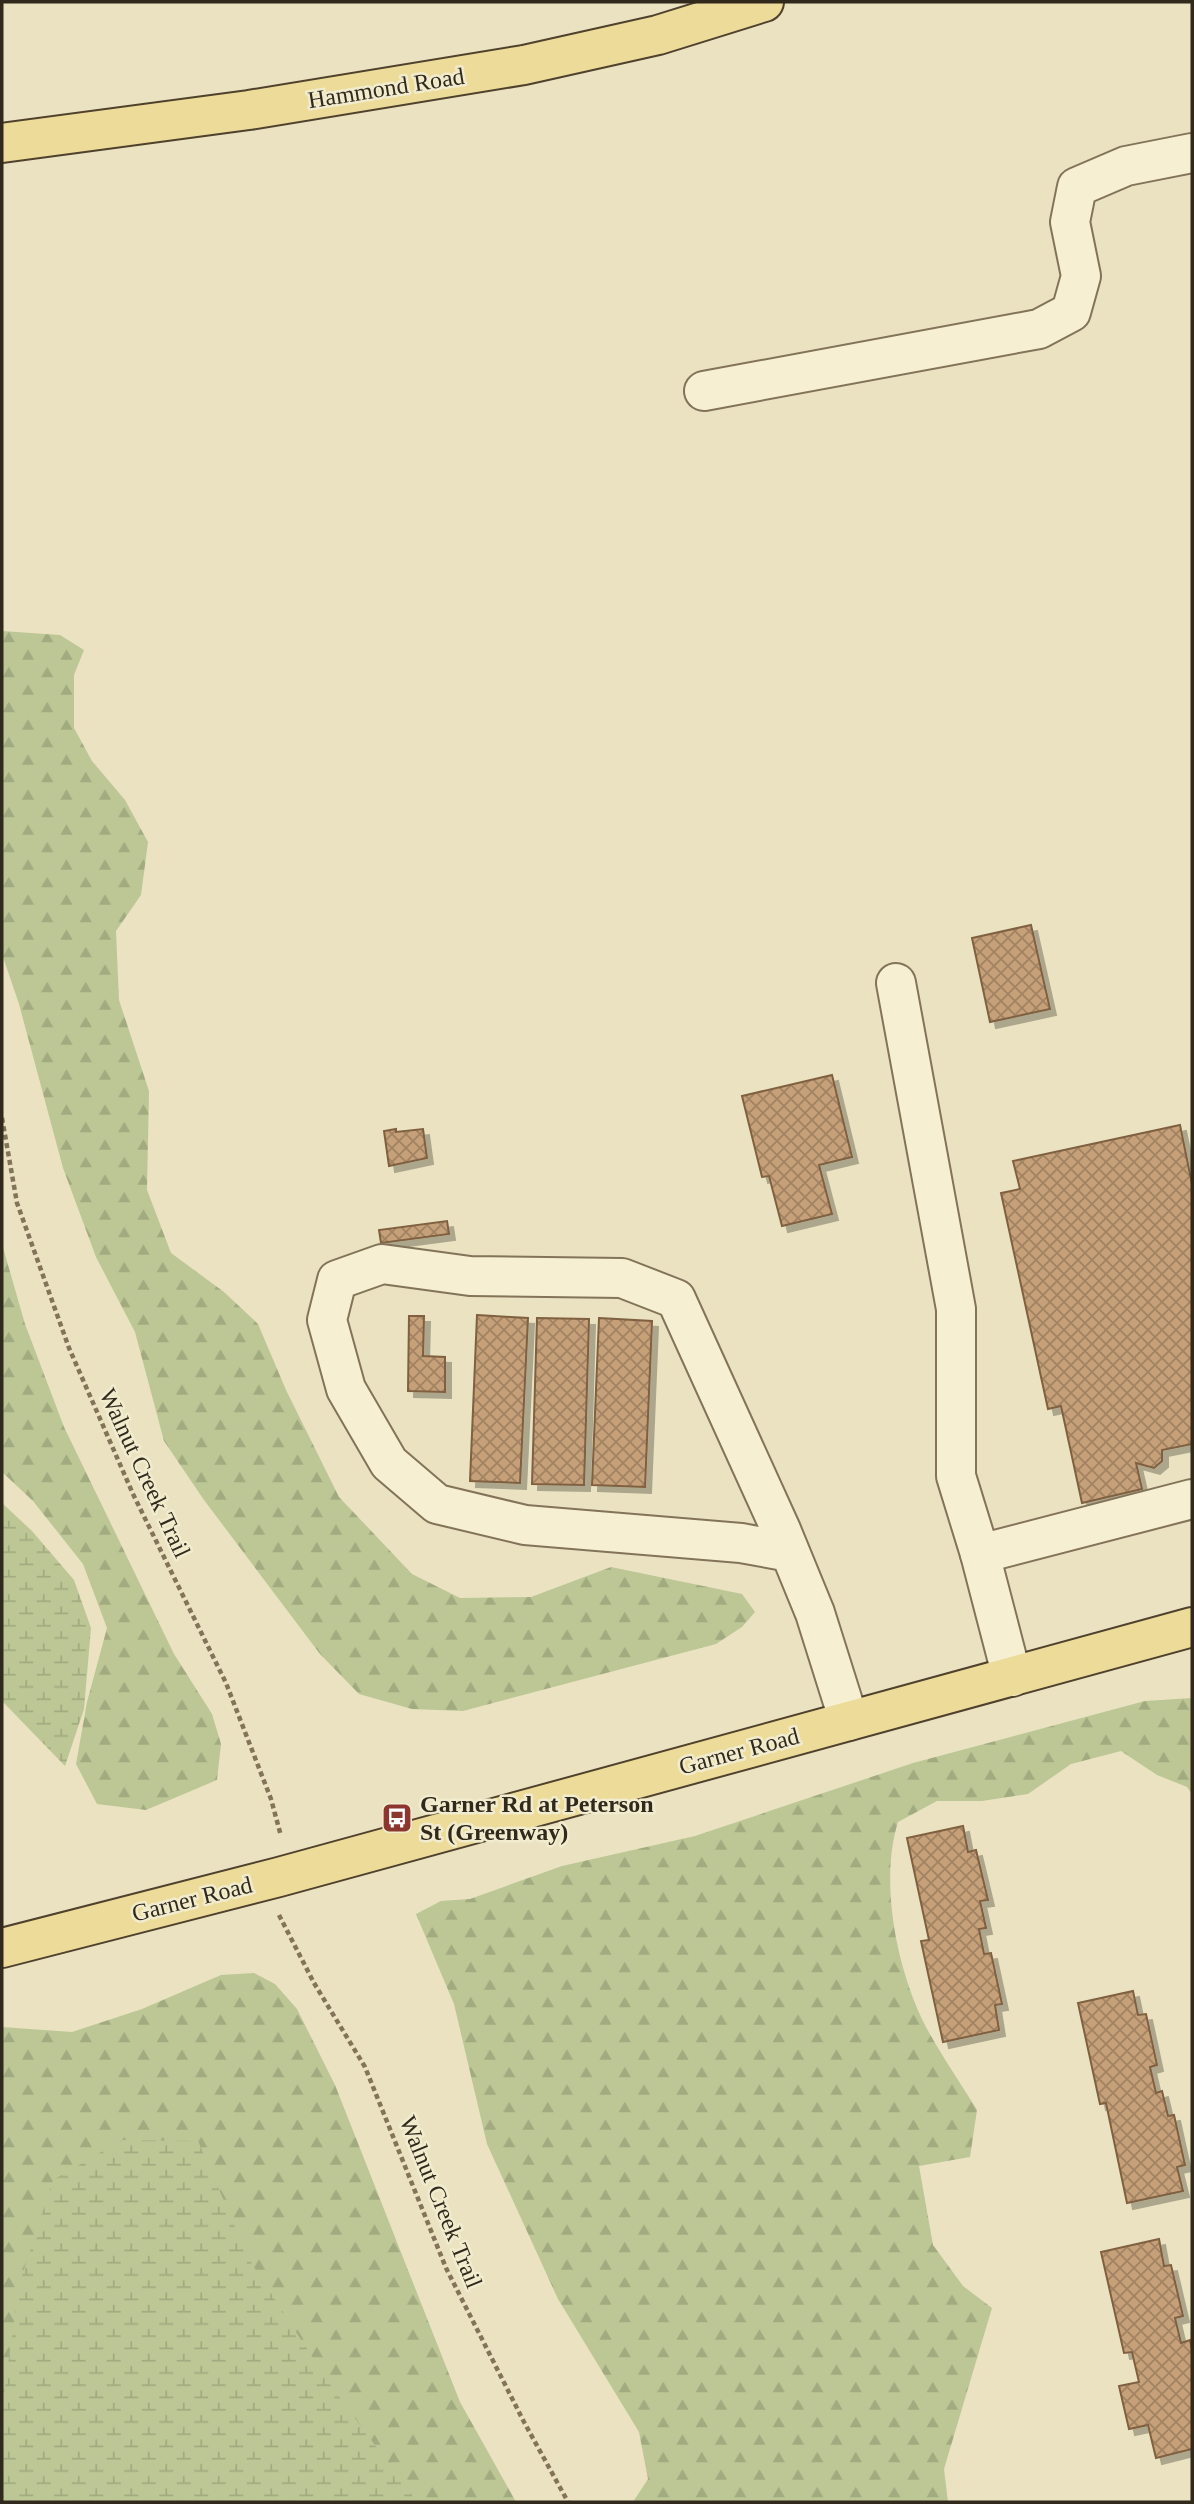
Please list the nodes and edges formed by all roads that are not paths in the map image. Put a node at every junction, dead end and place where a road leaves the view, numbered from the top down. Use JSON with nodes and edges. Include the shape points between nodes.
{"nodes":[{"id":1,"x":764,"y":2,"type":"edge"},
{"id":2,"x":2,"y":143,"type":"edge"},
{"id":3,"x":1192,"y":153,"type":"edge"},
{"id":4,"x":704,"y":391,"type":"dead end"},
{"id":5,"x":896,"y":983,"type":"dead end"},
{"id":6,"x":1192,"y":1499,"type":"edge"},
{"id":7,"x":790,"y":1552,"type":"junction"},
{"id":8,"x":980,"y":1554,"type":"junction"},
{"id":9,"x":1192,"y":1627,"type":"edge"},
{"id":10,"x":1012,"y":1676,"type":"junction"},
{"id":11,"x":849,"y":1721,"type":"junction"},
{"id":12,"x":2,"y":1948,"type":"edge"}],
"edges":[{"from":1,"to":2,"type":"main road","name":"Hammond Road","via":[[658,35],[524,65]]},
{"from":3,"to":4,"type":"lane","via":[[1126,166],[1077,187],[1070,222],[1081,276],[1071,312],[1040,329]]},
{"from":5,"to":8,"type":"lane","via":[[956,1308],[956,1476]]},
{"from":6,"to":8,"type":"lane"},
{"from":7,"to":7,"type":"lane","via":[[676,1299],[622,1278],[470,1276],[382,1264],[337,1280],[327,1320],[346,1390],[388,1463],[437,1504],[525,1525],[741,1543]]},
{"from":7,"to":11,"type":"lane"},
{"from":8,"to":10,"type":"lane"},
{"from":9,"to":10,"type":"main road","name":"Garner Road"},
{"from":10,"to":11,"type":"main road","name":"Garner Road"},
{"from":11,"to":12,"type":"main road","name":"Garner Road"}]}
